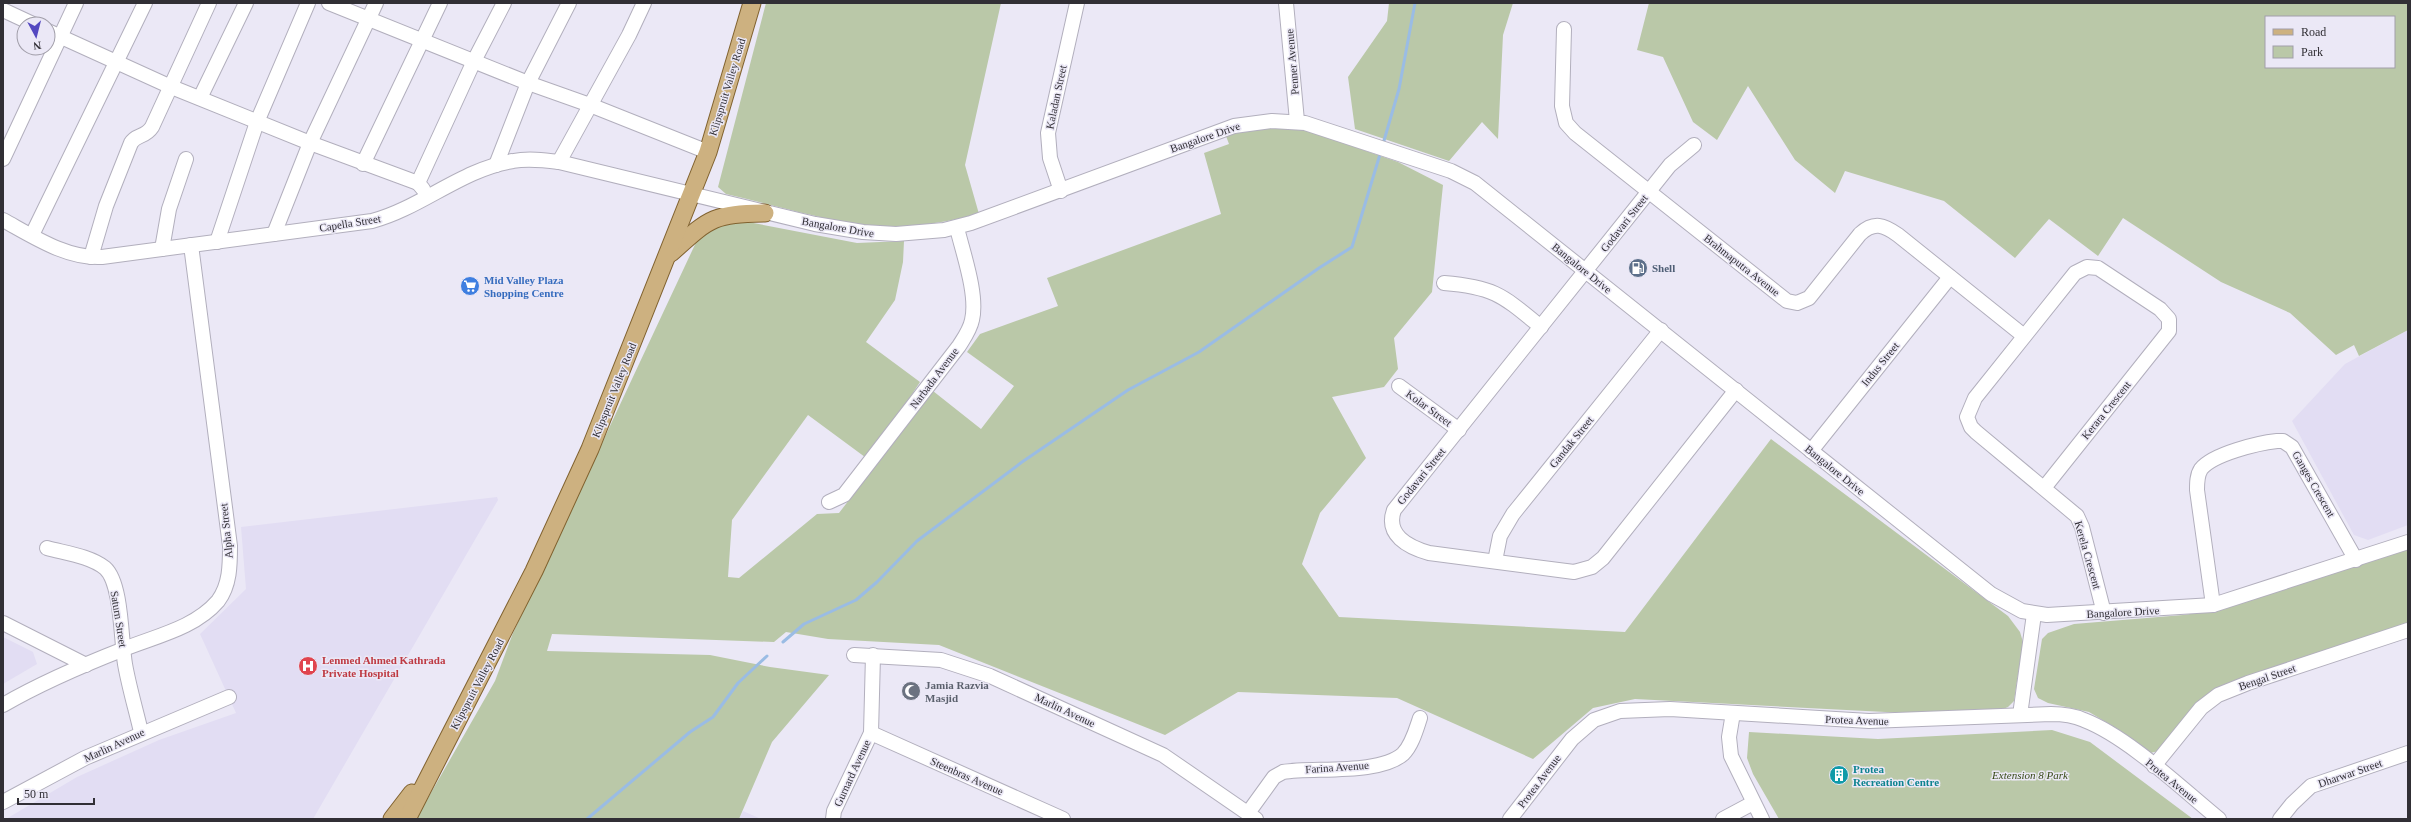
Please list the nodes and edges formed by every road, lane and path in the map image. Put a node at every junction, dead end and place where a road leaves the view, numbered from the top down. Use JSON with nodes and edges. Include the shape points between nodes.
{"nodes":[{"id":1,"x":76,"y":3,"type":"edge"},
{"id":2,"x":145,"y":3,"type":"edge"},
{"id":3,"x":209,"y":3,"type":"edge"},
{"id":4,"x":246,"y":3,"type":"edge"},
{"id":5,"x":308,"y":3,"type":"edge"},
{"id":6,"x":329,"y":3,"type":"edge"},
{"id":7,"x":376,"y":3,"type":"edge"},
{"id":8,"x":440,"y":3,"type":"edge"},
{"id":9,"x":504,"y":3,"type":"edge"},
{"id":10,"x":569,"y":3,"type":"edge"},
{"id":11,"x":644,"y":3,"type":"edge"},
{"id":12,"x":752,"y":3,"type":"edge"},
{"id":13,"x":1077,"y":3,"type":"edge"},
{"id":14,"x":1286,"y":3,"type":"edge"},
{"id":15,"x":3,"y":10,"type":"edge"},
{"id":16,"x":16,"y":16,"type":"edge"},
{"id":17,"x":368,"y":19,"type":"junction"},
{"id":18,"x":1564,"y":29,"type":"dead end"},
{"id":19,"x":56,"y":31,"type":"edge"},
{"id":20,"x":56,"y":35,"type":"edge"},
{"id":21,"x":421,"y":40,"type":"junction"},
{"id":22,"x":45,"y":56,"type":"edge"},
{"id":23,"x":474,"y":61,"type":"junction"},
{"id":24,"x":117,"y":64,"type":"junction"},
{"id":25,"x":528,"y":83,"type":"junction"},
{"id":26,"x":169,"y":86,"type":"junction"},
{"id":27,"x":200,"y":98,"type":"junction"},
{"id":28,"x":590,"y":104,"type":"junction"},
{"id":29,"x":1296,"y":121,"type":"junction"},
{"id":30,"x":258,"y":122,"type":"junction"},
{"id":31,"x":310,"y":143,"type":"junction"},
{"id":32,"x":1694,"y":146,"type":"dead end"},
{"id":33,"x":708,"y":152,"type":"junction"},
{"id":34,"x":3,"y":159,"type":"edge"},
{"id":35,"x":186,"y":159,"type":"dead end"},
{"id":36,"x":559,"y":162,"type":"junction"},
{"id":37,"x":363,"y":164,"type":"junction"},
{"id":38,"x":496,"y":165,"type":"junction"},
{"id":39,"x":418,"y":183,"type":"junction"},
{"id":40,"x":1061,"y":191,"type":"junction"},
{"id":41,"x":1649,"y":191,"type":"junction"},
{"id":42,"x":691,"y":194,"type":"junction"},
{"id":43,"x":430,"y":198,"type":"junction"},
{"id":44,"x":765,"y":213,"type":"junction"},
{"id":45,"x":3,"y":220,"type":"edge"},
{"id":46,"x":957,"y":228,"type":"junction"},
{"id":47,"x":274,"y":234,"type":"junction"},
{"id":48,"x":32,"y":235,"type":"junction"},
{"id":49,"x":217,"y":242,"type":"junction"},
{"id":50,"x":191,"y":245,"type":"junction"},
{"id":51,"x":162,"y":249,"type":"junction"},
{"id":52,"x":668,"y":256,"type":"junction"},
{"id":53,"x":91,"y":257,"type":"junction"},
{"id":54,"x":1586,"y":271,"type":"junction"},
{"id":55,"x":1950,"y":277,"type":"junction"},
{"id":56,"x":1444,"y":283,"type":"dead end"},
{"id":57,"x":1541,"y":328,"type":"junction"},
{"id":58,"x":1660,"y":330,"type":"junction"},
{"id":59,"x":2024,"y":336,"type":"junction"},
{"id":60,"x":1399,"y":386,"type":"dead end"},
{"id":61,"x":1736,"y":390,"type":"junction"},
{"id":62,"x":1459,"y":430,"type":"junction"},
{"id":63,"x":1811,"y":450,"type":"junction"},
{"id":64,"x":2044,"y":488,"type":"junction"},
{"id":65,"x":829,"y":502,"type":"dead end"},
{"id":66,"x":2408,"y":542,"type":"edge"},
{"id":67,"x":47,"y":548,"type":"dead end"},
{"id":68,"x":2356,"y":560,"type":"junction"},
{"id":69,"x":1495,"y":561,"type":"junction"},
{"id":70,"x":2213,"y":605,"type":"junction"},
{"id":71,"x":2104,"y":613,"type":"junction"},
{"id":72,"x":2034,"y":614,"type":"junction"},
{"id":73,"x":3,"y":623,"type":"edge"},
{"id":74,"x":2408,"y":630,"type":"edge"},
{"id":75,"x":124,"y":649,"type":"junction"},
{"id":76,"x":854,"y":655,"type":"dead end"},
{"id":77,"x":873,"y":656,"type":"junction"},
{"id":78,"x":86,"y":665,"type":"junction"},
{"id":79,"x":229,"y":697,"type":"dead end"},
{"id":80,"x":3,"y":705,"type":"edge"},
{"id":81,"x":1733,"y":713,"type":"junction"},
{"id":82,"x":2020,"y":715,"type":"junction"},
{"id":83,"x":1420,"y":718,"type":"dead end"},
{"id":84,"x":141,"y":732,"type":"junction"},
{"id":85,"x":871,"y":733,"type":"junction"},
{"id":86,"x":2408,"y":754,"type":"edge"},
{"id":87,"x":437,"y":761,"type":"junction"},
{"id":88,"x":2154,"y":766,"type":"junction"},
{"id":89,"x":3,"y":802,"type":"edge"},
{"id":90,"x":1753,"y":803,"type":"junction"},
{"id":91,"x":1252,"y":816,"type":"edge"},
{"id":92,"x":392,"y":819,"type":"edge"},
{"id":93,"x":407,"y":819,"type":"edge"},
{"id":94,"x":833,"y":819,"type":"edge"},
{"id":95,"x":1062,"y":819,"type":"edge"},
{"id":96,"x":1510,"y":819,"type":"edge"},
{"id":97,"x":1723,"y":819,"type":"edge"},
{"id":98,"x":1762,"y":819,"type":"edge"},
{"id":99,"x":2219,"y":819,"type":"edge"},
{"id":100,"x":2280,"y":819,"type":"edge"}],
"edges":[{"from":1,"to":19,"type":"street"},
{"from":2,"to":24,"type":"street"},
{"from":3,"to":26,"type":"street"},
{"from":4,"to":27,"type":"street"},
{"from":5,"to":30,"type":"street"},
{"from":6,"to":17,"type":"street"},
{"from":7,"to":17,"type":"street"},
{"from":8,"to":21,"type":"street"},
{"from":9,"to":23,"type":"street"},
{"from":10,"to":25,"type":"street"},
{"from":11,"to":28,"type":"street"},
{"from":12,"to":33,"type":"main road","name":"Klipspruit Valley Road"},
{"from":13,"to":40,"type":"street","name":"Kaladan Street","via":[[1048,133],[1050,158]]},
{"from":14,"to":29,"type":"street","name":"Penner Avenue"},
{"from":15,"to":16,"type":"street"},
{"from":17,"to":21,"type":"street"},
{"from":17,"to":31,"type":"street"},
{"from":18,"to":41,"type":"street","name":"Brahmaputra Avenue","via":[[1562,106],[1566,123],[1575,133]]},
{"from":20,"to":24,"type":"street"},
{"from":21,"to":23,"type":"street"},
{"from":21,"to":37,"type":"street"},
{"from":22,"to":34,"type":"street"},
{"from":23,"to":25,"type":"street"},
{"from":23,"to":39,"type":"street"},
{"from":24,"to":26,"type":"street"},
{"from":24,"to":48,"type":"street"},
{"from":25,"to":28,"type":"street"},
{"from":25,"to":38,"type":"street"},
{"from":26,"to":27,"type":"street"},
{"from":26,"to":53,"type":"street","via":[[149,132],[131,143],[106,206]]},
{"from":27,"to":30,"type":"street"},
{"from":28,"to":33,"type":"street"},
{"from":28,"to":36,"type":"street"},
{"from":29,"to":40,"type":"street","name":"Bangalore Drive","via":[[1251,122],[1234,126]]},
{"from":29,"to":54,"type":"street","name":"Bangalore Drive","via":[[1370,143],[1463,176]]},
{"from":30,"to":31,"type":"street"},
{"from":30,"to":49,"type":"street"},
{"from":31,"to":37,"type":"street"},
{"from":31,"to":47,"type":"street"},
{"from":32,"to":41,"type":"street","name":"Godavari Street","via":[[1676,158]]},
{"from":33,"to":42,"type":"main road","name":"Klipspruit Valley Road"},
{"from":35,"to":51,"type":"street","via":[[169,209]]},
{"from":36,"to":38,"type":"street","name":"Capella Street","via":[[527,159]]},
{"from":36,"to":42,"type":"street","name":"Capella Street"},
{"from":37,"to":39,"type":"street"},
{"from":38,"to":43,"type":"street","name":"Capella Street"},
{"from":39,"to":43,"type":"street"},
{"from":40,"to":46,"type":"street","name":"Bangalore Drive"},
{"from":41,"to":54,"type":"street","name":"Godavari Street"},
{"from":41,"to":55,"type":"street","name":"Brahmaputra Avenue","via":[[1792,303],[1809,298],[1860,234],[1874,225],[1889,228]]},
{"from":42,"to":44,"type":"street","name":"Bangalore Drive"},
{"from":42,"to":52,"type":"main road","name":"Klipspruit Valley Road"},
{"from":43,"to":47,"type":"street","name":"Capella Street","via":[[406,210],[372,221]]},
{"from":44,"to":46,"type":"street","name":"Bangalore Drive","via":[[880,234],[922,233]]},
{"from":44,"to":52,"type":"main road","via":[[729,214],[712,219]]},
{"from":45,"to":48,"type":"street","name":"Capella Street"},
{"from":46,"to":65,"type":"street","name":"Narbada Avenue","via":[[972,296],[972,320],[969,329],[960,346],[844,495]]},
{"from":47,"to":49,"type":"street","name":"Capella Street"},
{"from":48,"to":53,"type":"street","name":"Capella Street","via":[[64,251]]},
{"from":49,"to":50,"type":"street","name":"Capella Street"},
{"from":50,"to":51,"type":"street","name":"Capella Street"},
{"from":50,"to":75,"type":"street","name":"Alpha Street","via":[[230,546],[228,579],[218,600],[192,622]]},
{"from":51,"to":53,"type":"street","name":"Capella Street"},
{"from":52,"to":87,"type":"main road","name":"Klipspruit Valley Road","via":[[571,493]]},
{"from":54,"to":57,"type":"street","name":"Godavari Street"},
{"from":54,"to":58,"type":"street","name":"Bangalore Drive"},
{"from":55,"to":59,"type":"street","name":"Brahmaputra Avenue"},
{"from":55,"to":63,"type":"street","name":"Indus Street"},
{"from":56,"to":57,"type":"street","via":[[1491,290],[1512,303]]},
{"from":57,"to":62,"type":"street","name":"Godavari Street"},
{"from":58,"to":61,"type":"street","name":"Bangalore Drive"},
{"from":58,"to":69,"type":"street","name":"Gandak Street","via":[[1513,514],[1500,536]]},
{"from":59,"to":64,"type":"street","name":"Kerara Crescent","via":[[1975,398],[1967,417],[1976,432]]},
{"from":59,"to":64,"type":"street","name":"Kerara Crescent","via":[[2075,273],[2087,267],[2098,268],[2107,273],[2160,308],[2166,314],[2170,326],[2164,339]]},
{"from":60,"to":62,"type":"street","name":"Kolar Street"},
{"from":61,"to":63,"type":"street","name":"Bangalore Drive"},
{"from":61,"to":69,"type":"street","name":"Godavari Street","via":[[1603,558],[1592,567],[1574,572]]},
{"from":62,"to":69,"type":"street","name":"Godavari Street","via":[[1394,510],[1391,526],[1401,540],[1418,550]]},
{"from":63,"to":72,"type":"street","name":"Bangalore Drive","via":[[1991,594],[2015,608]]},
{"from":64,"to":71,"type":"street","name":"Kerela Crescent","via":[[2066,505],[2080,521]]},
{"from":66,"to":68,"type":"street","name":"Bangalore Drive"},
{"from":67,"to":75,"type":"street","name":"Saturn Street","via":[[82,557],[98,564],[110,575]]},
{"from":68,"to":70,"type":"street","name":"Bangalore Drive"},
{"from":68,"to":70,"type":"street","name":"Ganges Crescent","via":[[2292,447],[2283,441],[2277,441],[2236,452],[2205,465],[2198,476],[2198,497]]},
{"from":70,"to":71,"type":"street","name":"Bangalore Drive"},
{"from":71,"to":72,"type":"street","name":"Bangalore Drive"},
{"from":72,"to":82,"type":"street"},
{"from":73,"to":78,"type":"street"},
{"from":74,"to":88,"type":"street","name":"Bengal Street","via":[[2218,695],[2201,708]]},
{"from":75,"to":78,"type":"street","name":"Alpha Street"},
{"from":75,"to":84,"type":"street","name":"Saturn Street","via":[[127,674]]},
{"from":76,"to":77,"type":"street","name":"Marlin Avenue"},
{"from":77,"to":85,"type":"street","name":"Gurnard Avenue"},
{"from":77,"to":91,"type":"street","name":"Marlin Avenue","via":[[941,660],[990,676],[1163,756]]},
{"from":78,"to":80,"type":"street","name":"Alpha Street","via":[[24,692]]},
{"from":79,"to":84,"type":"street","name":"Marlin Avenue"},
{"from":81,"to":82,"type":"street","name":"Protea Avenue","via":[[1869,722]]},
{"from":81,"to":90,"type":"street","via":[[1730,750],[1736,770]]},
{"from":81,"to":96,"type":"street","name":"Protea Avenue","via":[[1638,709],[1612,713],[1594,720],[1561,751]]},
{"from":82,"to":88,"type":"street","name":"Protea Avenue","via":[[2051,714],[2082,719],[2118,738]]},
{"from":83,"to":91,"type":"street","name":"Farina Avenue","via":[[1409,746],[1398,757],[1366,766],[1283,772],[1274,777]]},
{"from":84,"to":89,"type":"street","name":"Marlin Avenue","via":[[85,758]]},
{"from":85,"to":94,"type":"street","name":"Gurnard Avenue","via":[[834,811]]},
{"from":85,"to":95,"type":"street","name":"Steenbras Avenue"},
{"from":86,"to":100,"type":"street","name":"Dharwar Street","via":[[2311,786]]},
{"from":87,"to":92,"type":"main road","name":"Klipspruit Valley Road"},
{"from":87,"to":93,"type":"main road","name":"Klipspruit Valley Road"},
{"from":88,"to":99,"type":"street","name":"Protea Avenue"},
{"from":90,"to":97,"type":"street"},
{"from":90,"to":98,"type":"street"}]}
